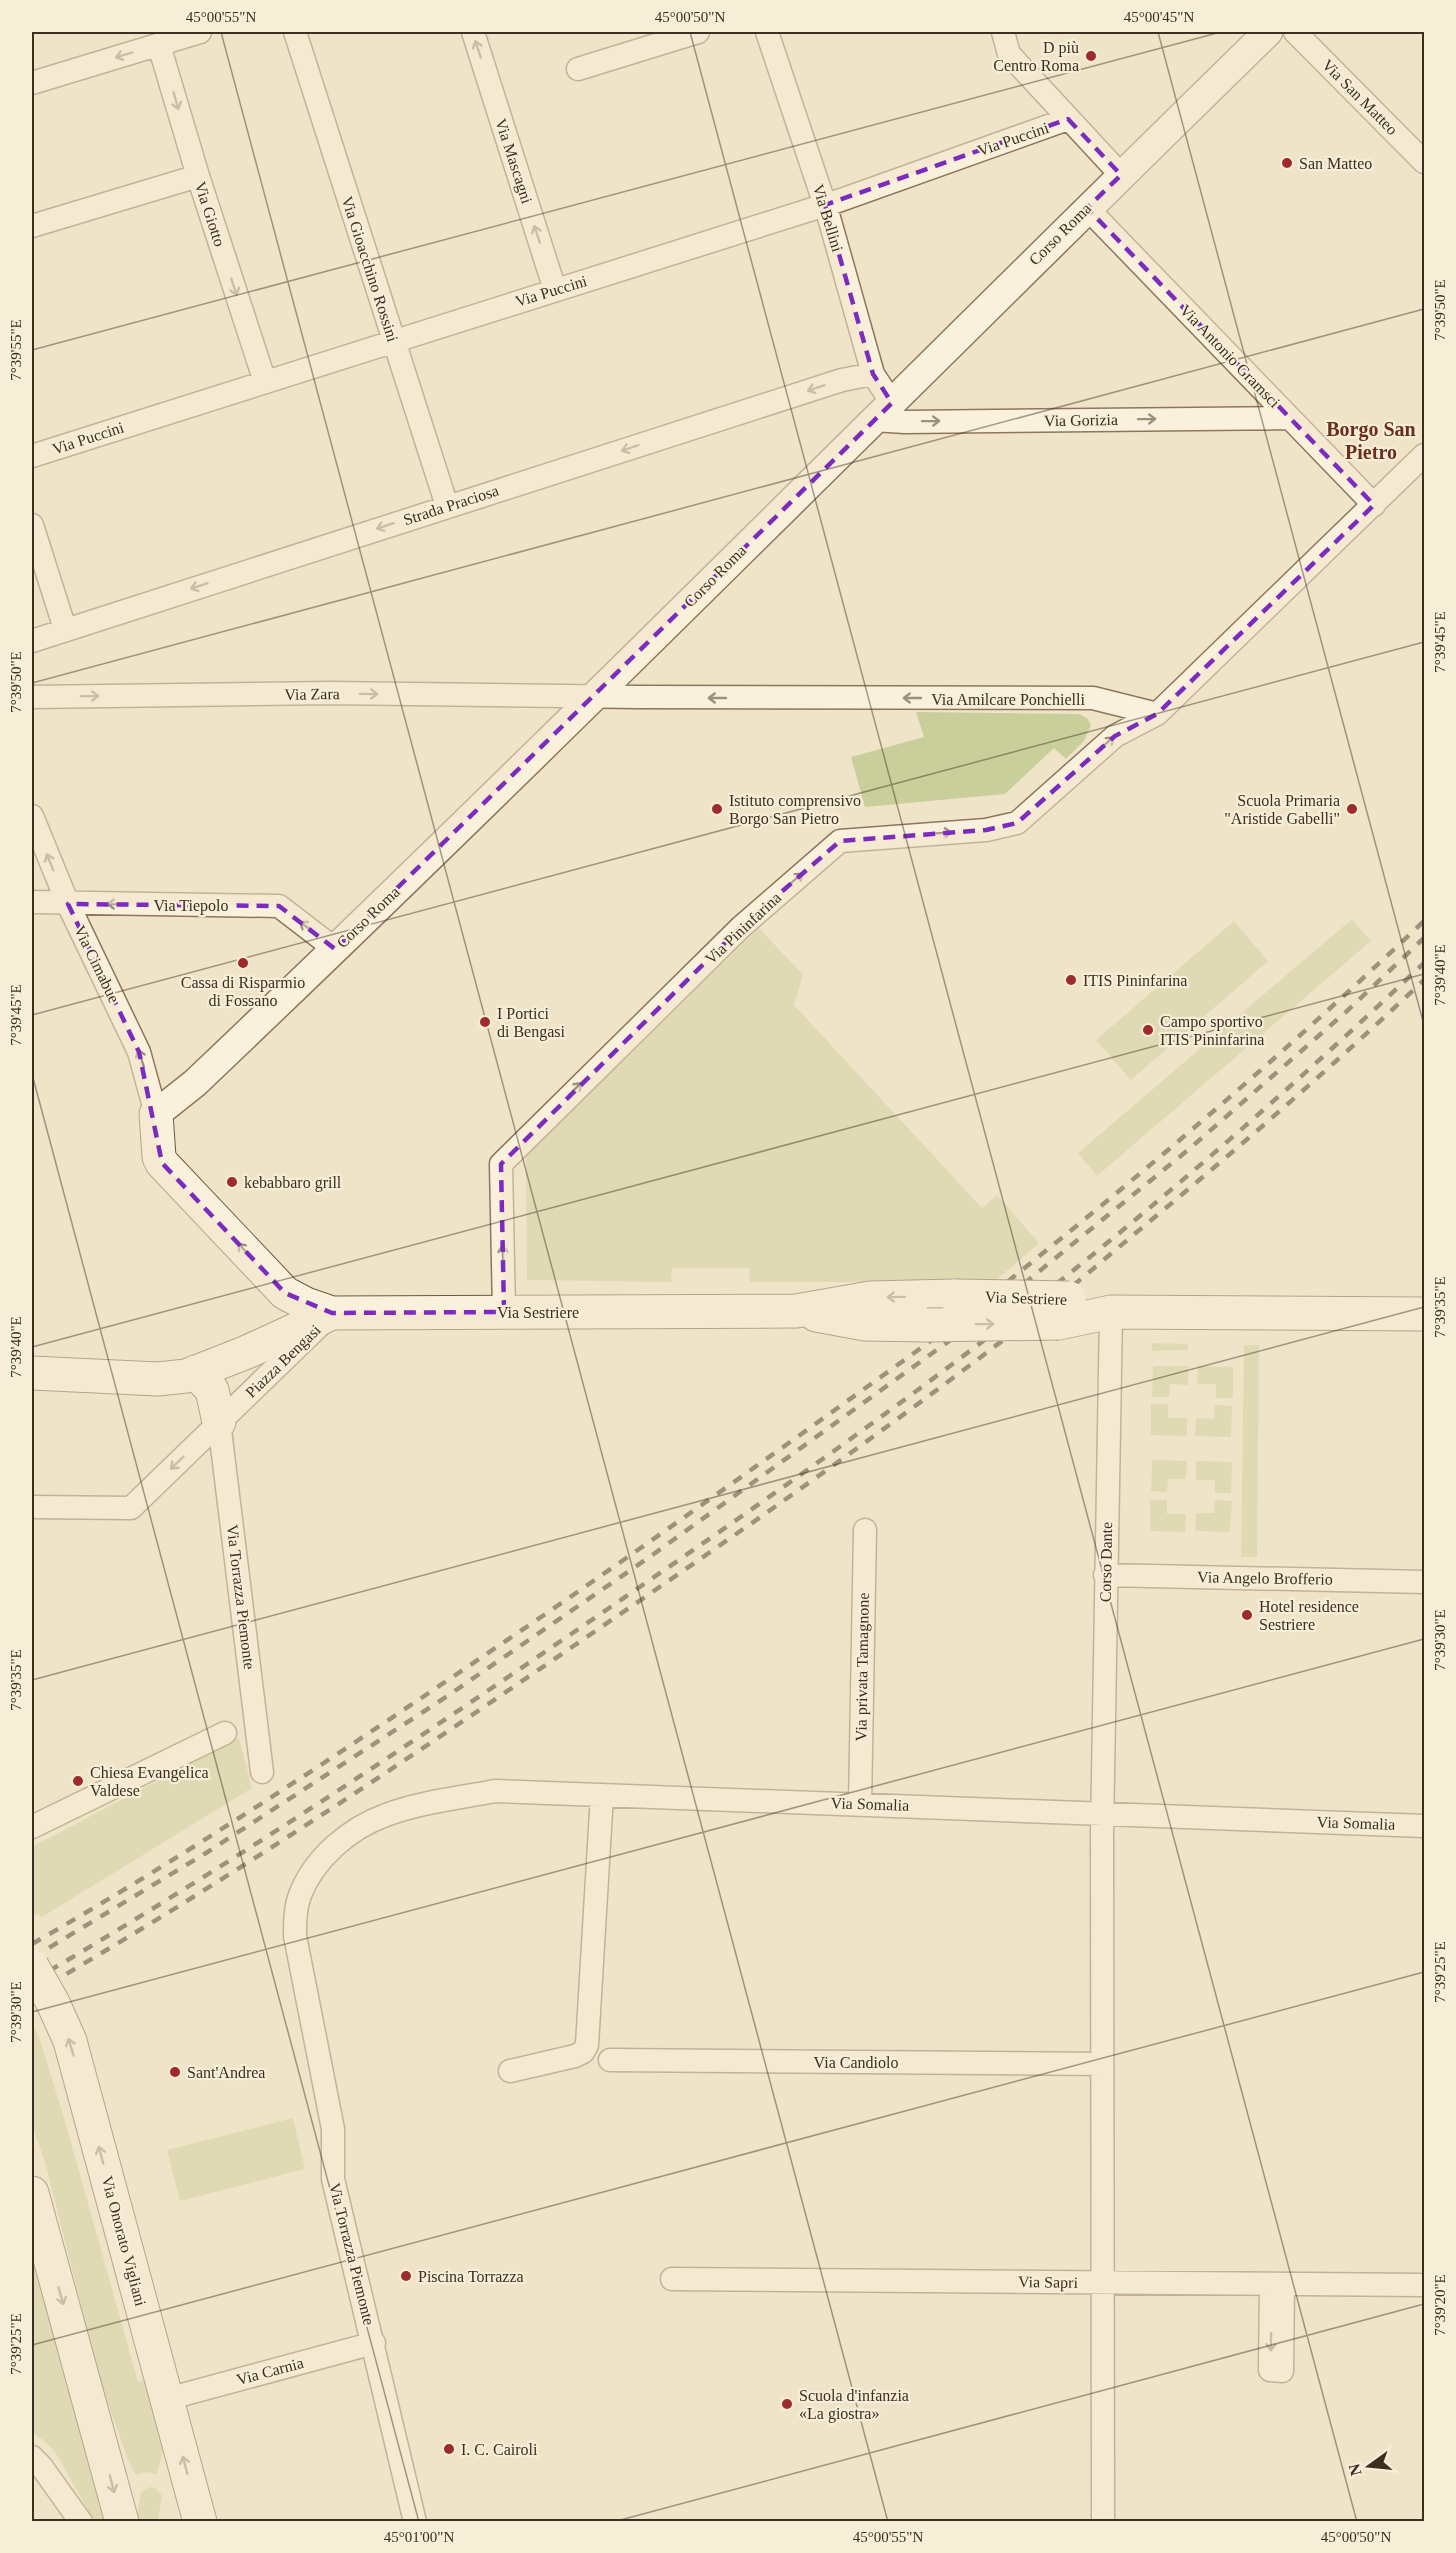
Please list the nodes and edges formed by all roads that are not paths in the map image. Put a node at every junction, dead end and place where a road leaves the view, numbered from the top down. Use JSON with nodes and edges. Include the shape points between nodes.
{"nodes":[{"id":1,"x":200,"y":32,"type":"edge"},
{"id":2,"x":295,"y":32,"type":"edge"},
{"id":3,"x":473,"y":32,"type":"edge"},
{"id":4,"x":698,"y":32,"type":"edge"},
{"id":5,"x":767,"y":32,"type":"edge"},
{"id":6,"x":1003,"y":32,"type":"edge"},
{"id":7,"x":1268,"y":32,"type":"edge"},
{"id":8,"x":1295,"y":32,"type":"edge"},
{"id":9,"x":159,"y":45,"type":"junction"},
{"id":10,"x":578,"y":69,"type":"dead end"},
{"id":11,"x":32,"y":83,"type":"edge"},
{"id":12,"x":1068,"y":119,"type":"junction"},
{"id":13,"x":1425,"y":162,"type":"edge"},
{"id":14,"x":1121,"y":175,"type":"junction"},
{"id":15,"x":198,"y":176,"type":"junction"},
{"id":16,"x":825,"y":205,"type":"junction"},
{"id":17,"x":1087,"y":208,"type":"junction"},
{"id":18,"x":32,"y":226,"type":"edge"},
{"id":19,"x":555,"y":290,"type":"junction"},
{"id":20,"x":393,"y":341,"type":"junction"},
{"id":21,"x":873,"y":374,"type":"junction"},
{"id":22,"x":265,"y":382,"type":"junction"},
{"id":23,"x":882,"y":412,"type":"junction"},
{"id":24,"x":1290,"y":418,"type":"junction"},
{"id":25,"x":1425,"y":455,"type":"edge"},
{"id":26,"x":32,"y":456,"type":"edge"},
{"id":27,"x":1374,"y":505,"type":"junction"},
{"id":28,"x":447,"y":506,"type":"junction"},
{"id":29,"x":32,"y":525,"type":"edge"},
{"id":30,"x":65,"y":629,"type":"junction"},
{"id":31,"x":32,"y":641,"type":"edge"},
{"id":32,"x":593,"y":696,"type":"junction"},
{"id":33,"x":32,"y":697,"type":"edge"},
{"id":34,"x":1157,"y":714,"type":"junction"},
{"id":35,"x":32,"y":816,"type":"edge"},
{"id":36,"x":32,"y":902,"type":"edge"},
{"id":37,"x":69,"y":904,"type":"junction"},
{"id":38,"x":335,"y":949,"type":"junction"},
{"id":39,"x":156,"y":1114,"type":"junction"},
{"id":40,"x":796,"y":1311,"type":"junction"},
{"id":41,"x":1064,"y":1311,"type":"junction"},
{"id":42,"x":504,"y":1312,"type":"junction"},
{"id":43,"x":1111,"y":1312,"type":"junction"},
{"id":44,"x":332,"y":1313,"type":"junction"},
{"id":45,"x":1425,"y":1314,"type":"edge"},
{"id":46,"x":195,"y":1372,"type":"junction"},
{"id":47,"x":32,"y":1373,"type":"edge"},
{"id":48,"x":219,"y":1422,"type":"junction"},
{"id":49,"x":32,"y":1507,"type":"edge"},
{"id":50,"x":865,"y":1530,"type":"dead end"},
{"id":51,"x":1106,"y":1575,"type":"junction"},
{"id":52,"x":1425,"y":1581,"type":"edge"},
{"id":53,"x":225,"y":1732,"type":"dead end"},
{"id":54,"x":262,"y":1772,"type":"dead end"},
{"id":55,"x":602,"y":1795,"type":"junction"},
{"id":56,"x":860,"y":1804,"type":"junction"},
{"id":57,"x":1103,"y":1812,"type":"junction"},
{"id":58,"x":1425,"y":1826,"type":"edge"},
{"id":59,"x":32,"y":1827,"type":"edge"},
{"id":60,"x":329,"y":1851,"type":"joint"},
{"id":61,"x":32,"y":1966,"type":"edge"},
{"id":62,"x":610,"y":2060,"type":"dead end"},
{"id":63,"x":1102,"y":2064,"type":"junction"},
{"id":64,"x":510,"y":2071,"type":"dead end"},
{"id":65,"x":32,"y":2193,"type":"edge"},
{"id":66,"x":672,"y":2279,"type":"dead end"},
{"id":67,"x":1103,"y":2282,"type":"junction"},
{"id":68,"x":1425,"y":2285,"type":"edge"},
{"id":69,"x":374,"y":2343,"type":"junction"},
{"id":70,"x":167,"y":2399,"type":"junction"},
{"id":71,"x":32,"y":2457,"type":"edge"},
{"id":72,"x":81,"y":2522,"type":"edge"},
{"id":73,"x":122,"y":2522,"type":"edge"},
{"id":74,"x":200,"y":2522,"type":"edge"},
{"id":75,"x":415,"y":2522,"type":"edge"},
{"id":76,"x":1103,"y":2522,"type":"edge"}],
"edges":[{"from":1,"to":9,"type":"street"},
{"from":2,"to":20,"type":"street","name":"Via Gioacchino Rossini"},
{"from":19,"to":3,"type":"street","name":"Via Mascagni","one_way":true},
{"from":4,"to":10,"type":"street"},
{"from":5,"to":16,"type":"street","name":"Via Bellini"},
{"from":6,"to":12,"type":"street","via":[[1009,54]]},
{"from":7,"to":14,"type":"street","name":"Corso Roma"},
{"from":8,"to":13,"type":"street","name":"Via San Matteo"},
{"from":9,"to":11,"type":"street","one_way":true},
{"from":9,"to":15,"type":"street","name":"Via Giotto","one_way":true},
{"from":12,"to":14,"type":"street"},
{"from":12,"to":16,"type":"street","name":"Via Puccini"},
{"from":14,"to":17,"type":"street","name":"Corso Roma"},
{"from":15,"to":18,"type":"street"},
{"from":15,"to":22,"type":"street","name":"Via Giotto","one_way":true},
{"from":16,"to":19,"type":"street","name":"Via Puccini"},
{"from":16,"to":21,"type":"street","name":"Via Bellini"},
{"from":17,"to":23,"type":"street","name":"Corso Roma"},
{"from":17,"to":24,"type":"street","name":"Via Antonio Gramsci"},
{"from":19,"to":20,"type":"street","name":"Via Puccini"},
{"from":20,"to":22,"type":"street","name":"Via Puccini"},
{"from":20,"to":28,"type":"street","name":"Via Gioacchino Rossini"},
{"from":21,"to":23,"type":"street","name":"Via Bellini"},
{"from":21,"to":28,"type":"street","name":"Strada Praciosa","one_way":true,"via":[[842,380]]},
{"from":22,"to":26,"type":"street","name":"Via Puccini"},
{"from":23,"to":24,"type":"street","name":"Via Gorizia","one_way":true,"via":[[905,422]]},
{"from":23,"to":32,"type":"street","name":"Corso Roma"},
{"from":24,"to":27,"type":"street","name":"Via Antonio Gramsci"},
{"from":25,"to":27,"type":"street"},
{"from":27,"to":34,"type":"street"},
{"from":28,"to":30,"type":"street","name":"Strada Praciosa","one_way":true},
{"from":29,"to":30,"type":"street"},
{"from":30,"to":31,"type":"street","name":"Strada Praciosa"},
{"from":33,"to":32,"type":"street","name":"Via Zara","one_way":true,"via":[[332,693]]},
{"from":34,"to":32,"type":"street","name":"Via Amilcare Ponchielli","one_way":true,"via":[[1093,698]]},
{"from":32,"to":38,"type":"street","name":"Corso Roma"},
{"from":42,"to":34,"type":"street","name":"Via Pininfarina","one_way":true,"via":[[501,1164],[741,927],[840,841],[986,830],[1017,823],[1115,736]]},
{"from":37,"to":35,"type":"street","name":"Via Cimabue","one_way":true},
{"from":36,"to":37,"type":"street","name":"Via Tiepolo"},
{"from":38,"to":37,"type":"street","name":"Via Tiepolo","one_way":true,"via":[[279,906]]},
{"from":39,"to":37,"type":"street","name":"Via Cimabue","one_way":true,"via":[[140,1052]]},
{"from":38,"to":39,"type":"street","name":"Corso Roma","via":[[195,1083]]},
{"from":44,"to":39,"type":"main road","name":"Via Sestriere","one_way":true,"via":[[285,1293],[162,1163]]},
{"from":40,"to":41,"type":"main road","name":"Via Sestriere","one_way":true,"bridge":true,"via":[[865,1324],[927,1324]]},
{"from":41,"to":40,"type":"main road","name":"Via Sestriere","one_way":true,"bridge":true,"via":[[955,1296],[870,1298]]},
{"from":40,"to":42,"type":"main road","name":"Via Sestriere"},
{"from":41,"to":43,"type":"main road","name":"Via Sestriere"},
{"from":42,"to":44,"type":"main road","name":"Via Sestriere"},
{"from":43,"to":45,"type":"main road","name":"Via Sestriere"},
{"from":43,"to":51,"type":"street","name":"Corso Dante"},
{"from":44,"to":46,"type":"main road","name":"Piazza Bengasi"},
{"from":44,"to":48,"type":"street","name":"Piazza Bengasi"},
{"from":46,"to":47,"type":"main road","name":"Piazza Bengasi","via":[[158,1379]]},
{"from":46,"to":48,"type":"main road","via":[[212,1390]]},
{"from":48,"to":49,"type":"street","name":"Piazza Bengasi","one_way":true,"via":[[131,1508]]},
{"from":48,"to":54,"type":"street","name":"Via Torrazza Piemonte"},
{"from":50,"to":56,"type":"street","name":"Via privata Tamagnone"},
{"from":51,"to":52,"type":"street","name":"Via Angelo Brofferio"},
{"from":51,"to":57,"type":"street","name":"Corso Dante"},
{"from":53,"to":59,"type":"street"},
{"from":55,"to":56,"type":"street","name":"Via Somalia"},
{"from":55,"to":60,"type":"street","name":"Via Somalia","via":[[495,1791],[442,1801],[386,1815]]},
{"from":55,"to":64,"type":"street","via":[[587,2045],[575,2056]]},
{"from":56,"to":57,"type":"street","name":"Via Somalia"},
{"from":57,"to":58,"type":"street","name":"Via Somalia"},
{"from":57,"to":63,"type":"street"},
{"from":60,"to":69,"type":"street","name":"Via Torrazza Piemonte","via":[[299,1897],[295,1936],[333,2129],[333,2179]]},
{"from":70,"to":61,"type":"main road","name":"Via Onorato Vigliani","one_way":true,"bridge":true,"via":[[70,2041]]},
{"from":62,"to":63,"type":"street","name":"Via Candiolo"},
{"from":63,"to":67,"type":"street"},
{"from":65,"to":73,"type":"main road","one_way":true},
{"from":66,"to":67,"type":"street","name":"Via Sapri"},
{"from":67,"to":68,"type":"street","name":"Via Sapri"},
{"from":67,"to":76,"type":"street"},
{"from":69,"to":70,"type":"street","name":"Via Carnia"},
{"from":69,"to":75,"type":"street","name":"Via Torrazza Piemonte"},
{"from":74,"to":70,"type":"main road","name":"Via Onorato Vigliani","one_way":true},
{"from":71,"to":72,"type":"street"}]}
